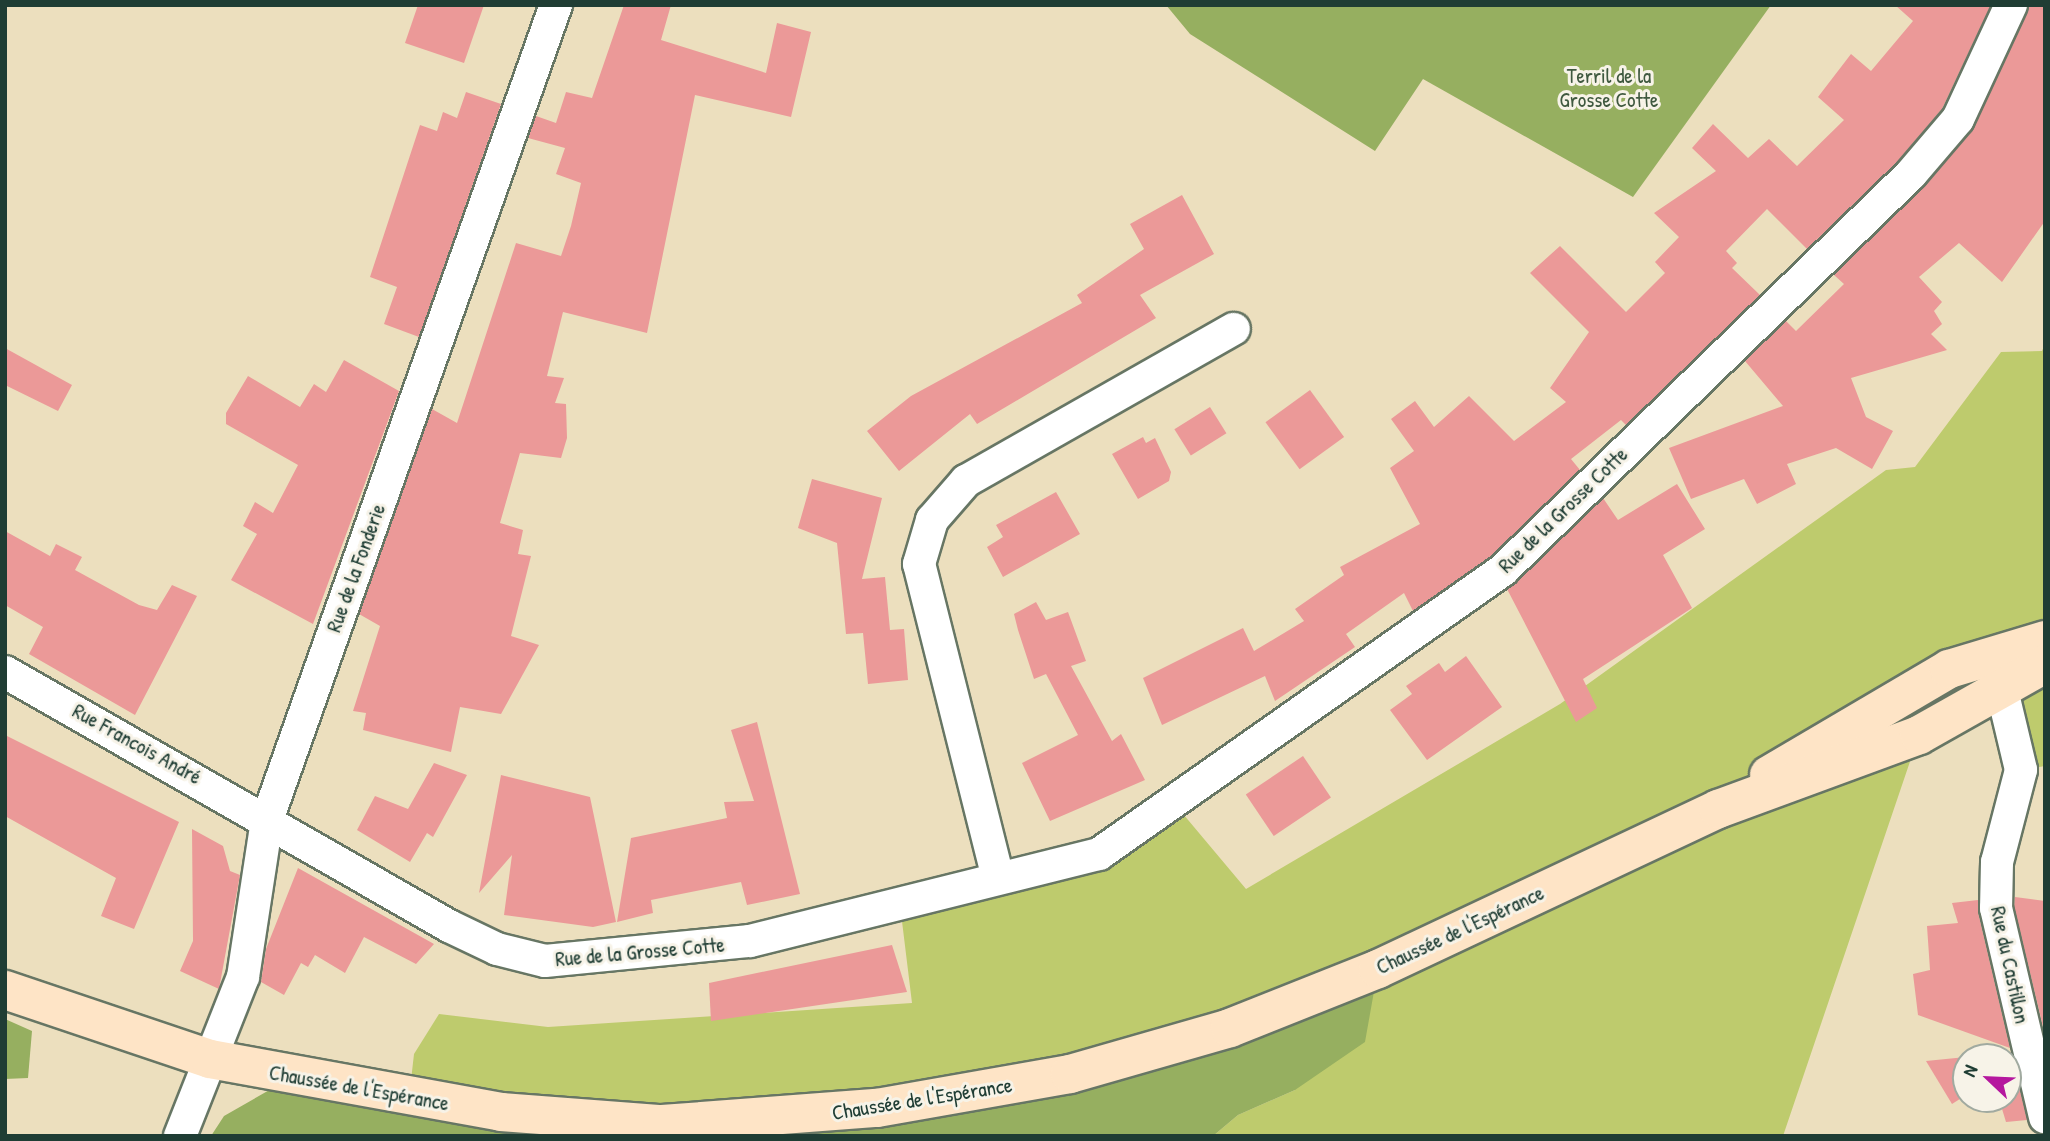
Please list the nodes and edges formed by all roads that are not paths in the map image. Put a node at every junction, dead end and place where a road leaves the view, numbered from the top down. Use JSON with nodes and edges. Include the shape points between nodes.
{"nodes":[{"id":1,"x":556,"y":5,"type":"edge"},
{"id":2,"x":2011,"y":5,"type":"edge"},
{"id":3,"x":1234,"y":329,"type":"dead end"},
{"id":4,"x":2045,"y":640,"type":"edge"},
{"id":5,"x":2045,"y":664,"type":"edge"},
{"id":6,"x":5,"y":672,"type":"edge"},
{"id":7,"x":2002,"y":690,"type":"junction"},
{"id":8,"x":1718,"y":809,"type":"junction"},
{"id":9,"x":267,"y":820,"type":"junction"},
{"id":10,"x":998,"y":878,"type":"junction"},
{"id":11,"x":5,"y":990,"type":"edge"},
{"id":12,"x":210,"y":1059,"type":"junction"},
{"id":13,"x":2045,"y":1117,"type":"edge"},
{"id":14,"x":180,"y":1136,"type":"edge"}],
"edges":[{"from":1,"to":9,"type":"street","name":"Rue de la Fonderie"},
{"from":2,"to":10,"type":"street","name":"Rue de la Grosse Cotte","via":[[1958,119],[1911,174],[1503,570],[1099,854]]},
{"from":3,"to":10,"type":"street","via":[[966,481],[932,520],[919,564]]},
{"from":4,"to":8,"type":"main road","via":[[1949,669],[1830,734]]},
{"from":5,"to":7,"type":"main road"},
{"from":6,"to":9,"type":"street","name":"Rue Francois André"},
{"from":7,"to":8,"type":"main road","via":[[1919,735]]},
{"from":7,"to":13,"type":"street","name":"Rue du Castillon","via":[[2021,770],[1997,862],[1996,908]]},
{"from":8,"to":12,"type":"main road","name":"Chaussée de l'Espérance","via":[[1378,969],[1230,1028],[1070,1074],[877,1108],[724,1123],[598,1123],[409,1098]]},
{"from":9,"to":10,"type":"street","name":"Rue de la Grosse Cotte","via":[[449,926],[497,949],[545,961],[750,941]]},
{"from":9,"to":12,"type":"street","name":"Rue de la Fonderie","via":[[243,977]]},
{"from":11,"to":12,"type":"main road","name":"Chaussée de l'Espérance"},
{"from":12,"to":14,"type":"street","name":"Rue de la Fonderie"}]}
